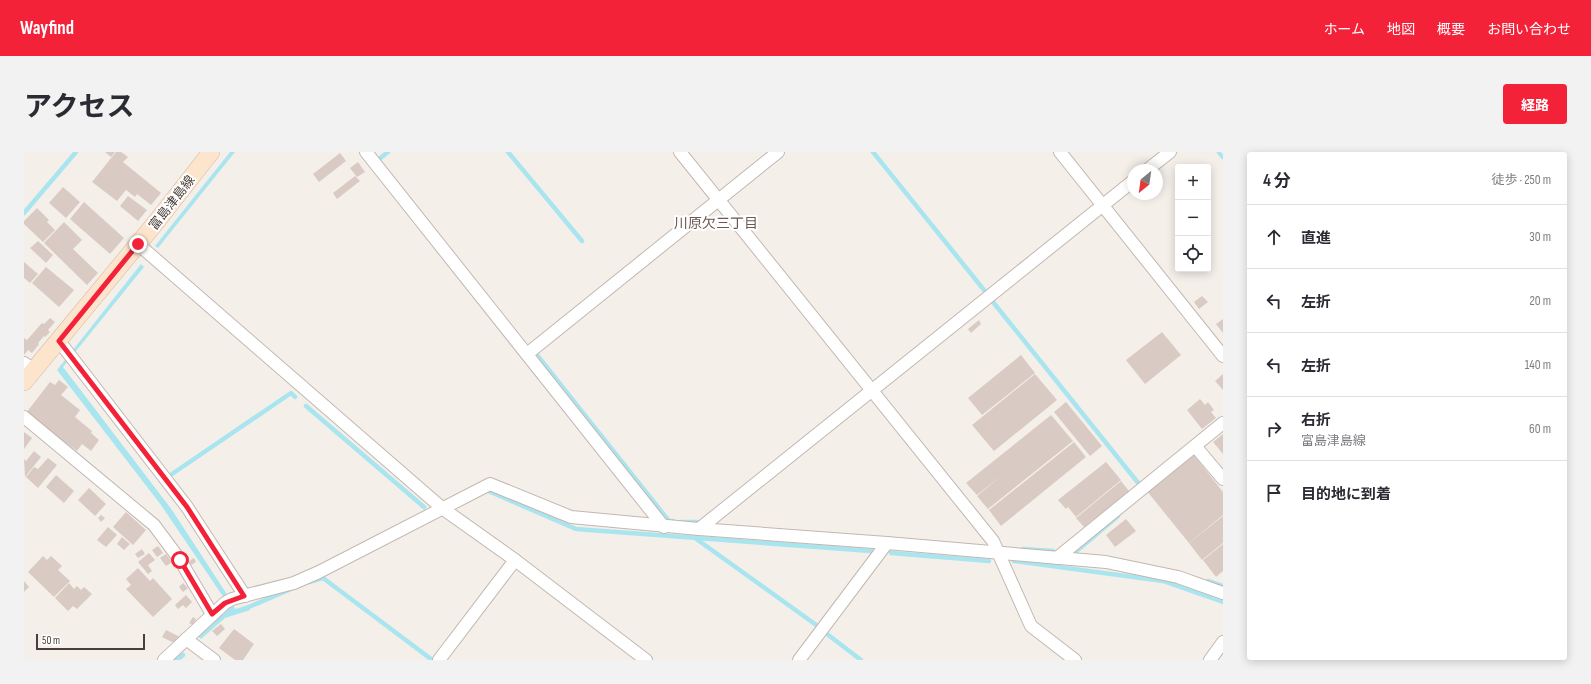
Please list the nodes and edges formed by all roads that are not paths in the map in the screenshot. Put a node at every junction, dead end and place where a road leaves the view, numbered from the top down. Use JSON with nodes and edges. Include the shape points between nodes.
{"nodes":[{"id":1,"x":211,"y":152,"type":"edge"},
{"id":2,"x":366,"y":152,"type":"edge"},
{"id":3,"x":680,"y":152,"type":"edge"},
{"id":4,"x":778,"y":152,"type":"edge"},
{"id":5,"x":1060,"y":152,"type":"edge"},
{"id":6,"x":1170,"y":152,"type":"edge"},
{"id":7,"x":1155,"y":164,"type":"edge"},
{"id":8,"x":1127,"y":186,"type":"edge"},
{"id":9,"x":718,"y":200,"type":"junction"},
{"id":10,"x":1103,"y":206,"type":"junction"},
{"id":11,"x":138,"y":244,"type":"junction"},
{"id":12,"x":67,"y":351,"type":"junction"},
{"id":13,"x":527,"y":354,"type":"junction"},
{"id":14,"x":1223,"y":356,"type":"edge"},
{"id":15,"x":27,"y":372,"type":"edge"},
{"id":16,"x":872,"y":391,"type":"junction"},
{"id":17,"x":24,"y":417,"type":"edge"},
{"id":18,"x":1223,"y":423,"type":"edge"},
{"id":19,"x":1195,"y":446,"type":"junction"},
{"id":20,"x":1223,"y":480,"type":"edge"},
{"id":21,"x":442,"y":508,"type":"junction"},
{"id":22,"x":664,"y":526,"type":"junction"},
{"id":23,"x":699,"y":530,"type":"junction"},
{"id":24,"x":887,"y":543,"type":"junction"},
{"id":25,"x":999,"y":554,"type":"junction"},
{"id":26,"x":1057,"y":558,"type":"junction"},
{"id":27,"x":515,"y":560,"type":"junction"},
{"id":28,"x":1223,"y":593,"type":"edge"},
{"id":29,"x":244,"y":596,"type":"junction"},
{"id":30,"x":212,"y":614,"type":"junction"},
{"id":31,"x":186,"y":639,"type":"junction"},
{"id":32,"x":1223,"y":642,"type":"edge"},
{"id":33,"x":164,"y":660,"type":"edge"},
{"id":34,"x":214,"y":660,"type":"edge"},
{"id":35,"x":439,"y":660,"type":"edge"},
{"id":36,"x":646,"y":660,"type":"edge"},
{"id":37,"x":799,"y":660,"type":"edge"},
{"id":38,"x":1075,"y":660,"type":"edge"},
{"id":39,"x":1210,"y":660,"type":"edge"}],
"edges":[{"from":1,"to":11,"type":"main road","name":"富島津島線"},
{"from":2,"to":13,"type":"street"},
{"from":3,"to":9,"type":"street"},
{"from":4,"to":9,"type":"street"},
{"from":5,"to":10,"type":"street"},
{"from":6,"to":7,"type":"street"},
{"from":8,"to":10,"type":"street"},
{"from":9,"to":13,"type":"street"},
{"from":9,"to":16,"type":"street"},
{"from":10,"to":14,"type":"street"},
{"from":10,"to":16,"type":"street"},
{"from":11,"to":12,"type":"main road","name":"富島津島線"},
{"from":11,"to":21,"type":"street"},
{"from":12,"to":15,"type":"main road","name":"富島津島線"},
{"from":12,"to":29,"type":"street","via":[[187,507]]},
{"from":13,"to":22,"type":"street"},
{"from":16,"to":23,"type":"street"},
{"from":16,"to":25,"type":"street","via":[[993,541]]},
{"from":17,"to":30,"type":"street","via":[[154,525],[180,560]]},
{"from":18,"to":19,"type":"street"},
{"from":19,"to":20,"type":"street"},
{"from":19,"to":26,"type":"street"},
{"from":21,"to":22,"type":"street","via":[[490,484],[571,517]]},
{"from":21,"to":27,"type":"street"},
{"from":21,"to":29,"type":"street","via":[[294,583]]},
{"from":22,"to":23,"type":"street"},
{"from":23,"to":24,"type":"street"},
{"from":24,"to":25,"type":"street"},
{"from":24,"to":37,"type":"street"},
{"from":25,"to":26,"type":"street"},
{"from":25,"to":38,"type":"street","via":[[1031,626]]},
{"from":26,"to":28,"type":"street","via":[[1106,562],[1178,577]]},
{"from":27,"to":35,"type":"street"},
{"from":27,"to":36,"type":"street"},
{"from":29,"to":30,"type":"street","via":[[228,601]]},
{"from":30,"to":31,"type":"street"},
{"from":31,"to":33,"type":"street"},
{"from":31,"to":34,"type":"street"},
{"from":32,"to":39,"type":"street"}]}
